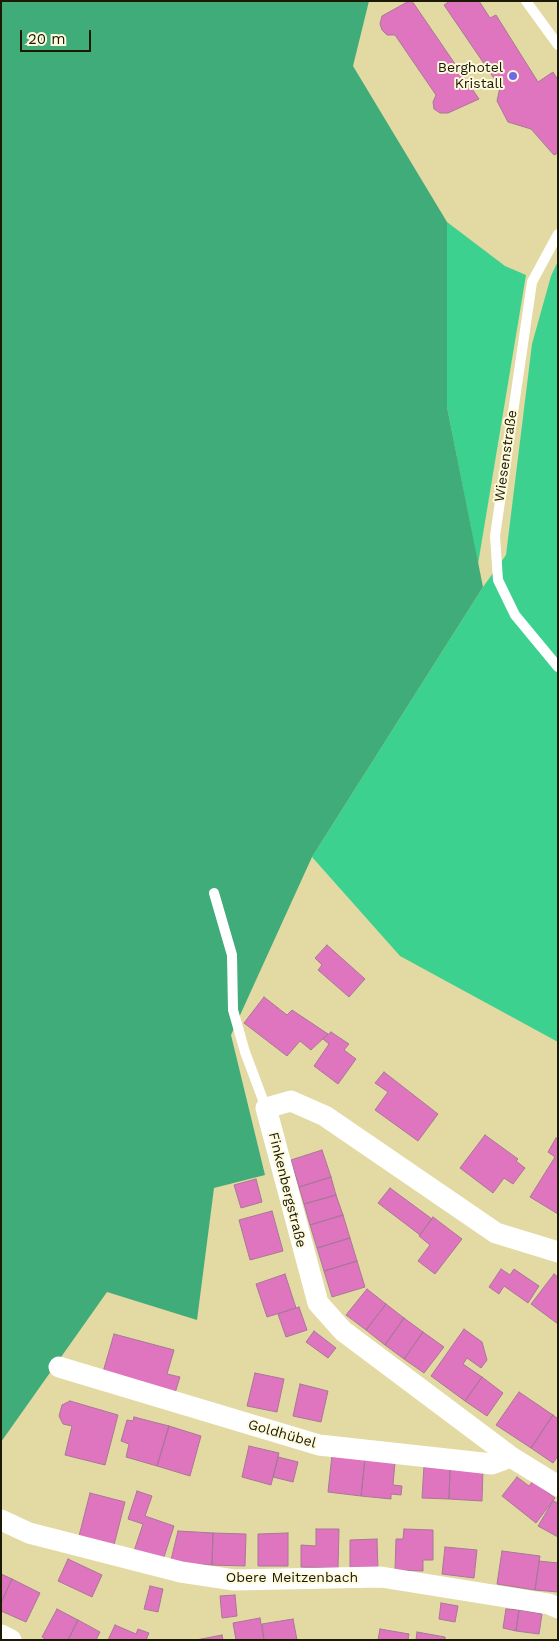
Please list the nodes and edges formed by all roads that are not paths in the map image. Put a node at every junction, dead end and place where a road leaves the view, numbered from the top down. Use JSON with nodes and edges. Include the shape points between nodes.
{"nodes":[{"id":1,"x":526,"y":1,"type":"edge"},
{"id":2,"x":558,"y":45,"type":"edge"},
{"id":3,"x":558,"y":234,"type":"edge"},
{"id":4,"x":558,"y":668,"type":"edge"},
{"id":5,"x":214,"y":893,"type":"dead end"},
{"id":6,"x":266,"y":1108,"type":"junction"},
{"id":7,"x":558,"y":1252,"type":"edge"},
{"id":8,"x":59,"y":1367,"type":"dead end"},
{"id":9,"x":510,"y":1457,"type":"junction"},
{"id":10,"x":558,"y":1486,"type":"edge"},
{"id":11,"x":1,"y":1520,"type":"edge"},
{"id":12,"x":558,"y":1608,"type":"edge"},
{"id":13,"x":1,"y":1635,"type":"edge"},
{"id":14,"x":11,"y":1640,"type":"edge"}],
"edges":[{"from":1,"to":2,"type":"lane"},
{"from":3,"to":4,"type":"lane","name":"Wiesenstraße","via":[[532,282],[495,536],[498,580],[514,615]]},
{"from":5,"to":6,"type":"lane","via":[[232,956],[233,1010]]},
{"from":6,"to":7,"type":"street","via":[[291,1101],[325,1116],[496,1233]]},
{"from":6,"to":9,"type":"street","name":"Finkenbergstraße","via":[[318,1303],[343,1330]]},
{"from":8,"to":9,"type":"street","name":"Goldhübel","via":[[319,1445],[492,1464]]},
{"from":9,"to":10,"type":"street","name":"Finkenbergstraße"},
{"from":11,"to":12,"type":"street","name":"Obere Meitzenbach","via":[[29,1533],[181,1572],[234,1580],[381,1577]]},
{"from":13,"to":14,"type":"street"}]}
